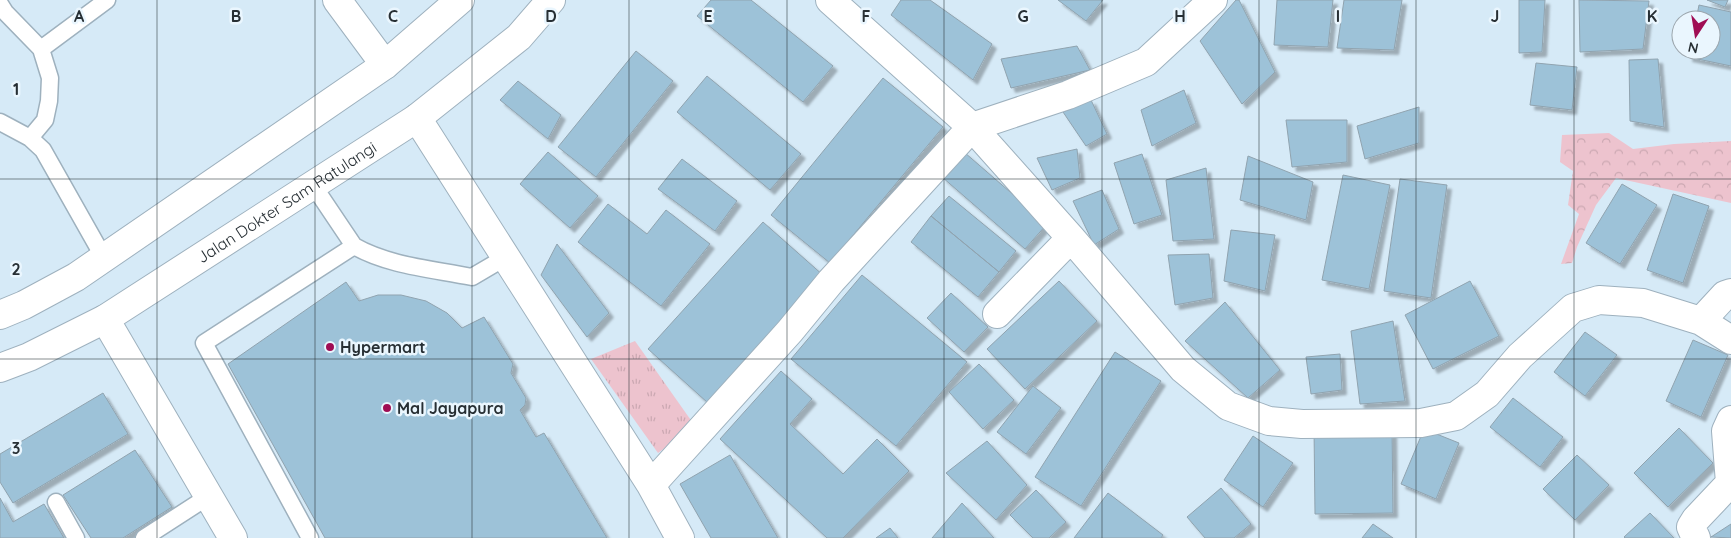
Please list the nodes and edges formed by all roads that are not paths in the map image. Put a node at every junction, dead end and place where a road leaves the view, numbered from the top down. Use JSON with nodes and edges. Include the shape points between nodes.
{"nodes":[{"id":1,"x":107,"y":0,"type":"edge"},
{"id":2,"x":337,"y":0,"type":"edge"},
{"id":3,"x":460,"y":0,"type":"edge"},
{"id":4,"x":551,"y":0,"type":"edge"},
{"id":5,"x":830,"y":0,"type":"edge"},
{"id":6,"x":1213,"y":0,"type":"edge"},
{"id":7,"x":0,"y":4,"type":"edge"},
{"id":8,"x":41,"y":49,"type":"junction"},
{"id":9,"x":385,"y":66,"type":"junction"},
{"id":10,"x":417,"y":118,"type":"junction"},
{"id":11,"x":0,"y":122,"type":"edge"},
{"id":12,"x":972,"y":127,"type":"junction"},
{"id":13,"x":30,"y":138,"type":"junction"},
{"id":14,"x":313,"y":185,"type":"junction"},
{"id":15,"x":1071,"y":238,"type":"junction"},
{"id":16,"x":354,"y":246,"type":"junction"},
{"id":17,"x":506,"y":257,"type":"junction"},
{"id":18,"x":104,"y":258,"type":"junction"},
{"id":19,"x":1731,"y":293,"type":"edge"},
{"id":20,"x":997,"y":314,"type":"dead end"},
{"id":21,"x":0,"y":315,"type":"edge"},
{"id":22,"x":105,"y":319,"type":"junction"},
{"id":23,"x":1701,"y":321,"type":"junction"},
{"id":24,"x":1731,"y":340,"type":"edge"},
{"id":25,"x":0,"y":368,"type":"edge"},
{"id":26,"x":1731,"y":420,"type":"edge"},
{"id":27,"x":651,"y":484,"type":"junction"},
{"id":28,"x":208,"y":496,"type":"junction"},
{"id":29,"x":56,"y":502,"type":"dead end"},
{"id":30,"x":76,"y":538,"type":"edge"},
{"id":31,"x":144,"y":538,"type":"edge"},
{"id":32,"x":233,"y":538,"type":"edge"},
{"id":33,"x":310,"y":538,"type":"edge"},
{"id":34,"x":680,"y":538,"type":"edge"},
{"id":35,"x":1696,"y":538,"type":"edge"}],
"edges":[{"from":1,"to":8,"type":"lane"},
{"from":2,"to":9,"type":"street"},
{"from":3,"to":9,"type":"street"},
{"from":4,"to":10,"type":"street","name":"Jalan Dokter Sam Ratulangi","via":[[519,36]]},
{"from":5,"to":12,"type":"street"},
{"from":6,"to":12,"type":"street","via":[[1146,62],[1068,95]]},
{"from":7,"to":8,"type":"lane"},
{"from":8,"to":13,"type":"lane","via":[[50,78],[49,101],[45,120]]},
{"from":9,"to":18,"type":"street"},
{"from":10,"to":14,"type":"street","name":"Jalan Dokter Sam Ratulangi"},
{"from":10,"to":17,"type":"street"},
{"from":11,"to":13,"type":"lane"},
{"from":12,"to":15,"type":"street"},
{"from":12,"to":27,"type":"street"},
{"from":13,"to":18,"type":"lane","via":[[43,150]]},
{"from":14,"to":16,"type":"lane"},
{"from":14,"to":22,"type":"street","name":"Jalan Dokter Sam Ratulangi"},
{"from":15,"to":20,"type":"street"},
{"from":15,"to":23,"type":"street","via":[[1183,369],[1228,406],[1269,421],[1421,423],[1456,416],[1487,394],[1520,356],[1573,308],[1599,300],[1644,303]]},
{"from":16,"to":17,"type":"lane","via":[[369,255],[390,261],[472,277]]},
{"from":16,"to":33,"type":"lane","via":[[204,343]]},
{"from":17,"to":27,"type":"street"},
{"from":18,"to":21,"type":"street","via":[[24,306]]},
{"from":19,"to":23,"type":"street","via":[[1725,295]]},
{"from":22,"to":25,"type":"street","name":"Jalan Dokter Sam Ratulangi"},
{"from":22,"to":28,"type":"street"},
{"from":23,"to":24,"type":"street"},
{"from":26,"to":35,"type":"street","via":[[1726,431],[1730,483],[1691,527]]},
{"from":27,"to":34,"type":"street"},
{"from":28,"to":31,"type":"lane"},
{"from":28,"to":32,"type":"street"},
{"from":29,"to":30,"type":"lane"}]}
